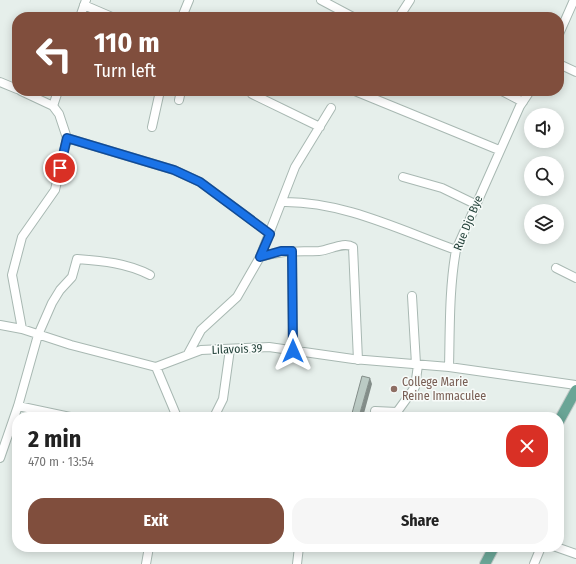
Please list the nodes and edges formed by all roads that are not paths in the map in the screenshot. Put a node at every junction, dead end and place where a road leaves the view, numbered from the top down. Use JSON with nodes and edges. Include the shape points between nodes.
{"nodes":[{"id":1,"x":189,"y":0,"type":"edge"},
{"id":2,"x":410,"y":0,"type":"edge"},
{"id":3,"x":574,"y":0,"type":"edge"},
{"id":4,"x":324,"y":1,"type":"edge"},
{"id":5,"x":85,"y":3,"type":"edge"},
{"id":6,"x":102,"y":12,"type":"edge"},
{"id":7,"x":184,"y":12,"type":"edge"},
{"id":8,"x":344,"y":12,"type":"edge"},
{"id":9,"x":402,"y":12,"type":"edge"},
{"id":10,"x":564,"y":23,"type":"edge"},
{"id":11,"x":564,"y":66,"type":"edge"},
{"id":12,"x":576,"y":72,"type":"edge"},
{"id":13,"x":0,"y":82,"type":"edge"},
{"id":14,"x":12,"y":87,"type":"edge"},
{"id":15,"x":32,"y":96,"type":"edge"},
{"id":16,"x":56,"y":96,"type":"edge"},
{"id":17,"x":159,"y":96,"type":"edge"},
{"id":18,"x":180,"y":96,"type":"edge"},
{"id":19,"x":256,"y":96,"type":"edge"},
{"id":20,"x":368,"y":96,"type":"edge"},
{"id":21,"x":511,"y":96,"type":"edge"},
{"id":22,"x":526,"y":96,"type":"edge"},
{"id":23,"x":179,"y":100,"type":"dead end"},
{"id":24,"x":522,"y":102,"type":"junction"},
{"id":25,"x":53,"y":106,"type":"junction"},
{"id":26,"x":331,"y":108,"type":"dead end"},
{"id":27,"x":152,"y":127,"type":"dead end"},
{"id":28,"x":320,"y":127,"type":"junction"},
{"id":29,"x":67,"y":138,"type":"junction"},
{"id":30,"x":499,"y":150,"type":"junction"},
{"id":31,"x":403,"y":177,"type":"dead end"},
{"id":32,"x":283,"y":202,"type":"junction"},
{"id":33,"x":475,"y":204,"type":"junction"},
{"id":34,"x":270,"y":234,"type":"junction"},
{"id":35,"x":456,"y":250,"type":"junction"},
{"id":36,"x":292,"y":251,"type":"junction"},
{"id":37,"x":260,"y":257,"type":"junction"},
{"id":38,"x":556,"y":268,"type":"dead end"},
{"id":39,"x":150,"y":275,"type":"dead end"},
{"id":40,"x":576,"y":278,"type":"edge"},
{"id":41,"x":412,"y":296,"type":"dead end"},
{"id":42,"x":0,"y":325,"type":"edge"},
{"id":43,"x":22,"y":329,"type":"junction"},
{"id":44,"x":38,"y":335,"type":"junction"},
{"id":45,"x":230,"y":349,"type":"junction"},
{"id":46,"x":293,"y":351,"type":"junction"},
{"id":47,"x":188,"y":354,"type":"junction"},
{"id":48,"x":358,"y":360,"type":"junction"},
{"id":49,"x":417,"y":364,"type":"junction"},
{"id":50,"x":156,"y":367,"type":"junction"},
{"id":51,"x":449,"y":367,"type":"junction"},
{"id":52,"x":576,"y":385,"type":"edge"},
{"id":53,"x":576,"y":390,"type":"edge"},
{"id":54,"x":18,"y":406,"type":"junction"},
{"id":55,"x":375,"y":410,"type":"dead end"},
{"id":56,"x":16,"y":412,"type":"edge"},
{"id":57,"x":46,"y":412,"type":"edge"},
{"id":58,"x":175,"y":412,"type":"edge"},
{"id":59,"x":216,"y":412,"type":"edge"},
{"id":60,"x":564,"y":412,"type":"edge"},
{"id":61,"x":12,"y":423,"type":"edge"},
{"id":62,"x":0,"y":458,"type":"edge"},
{"id":63,"x":564,"y":550,"type":"edge"},
{"id":64,"x":148,"y":552,"type":"edge"},
{"id":65,"x":299,"y":552,"type":"edge"},
{"id":66,"x":491,"y":552,"type":"edge"},
{"id":67,"x":539,"y":552,"type":"edge"},
{"id":68,"x":576,"y":554,"type":"edge"},
{"id":69,"x":146,"y":564,"type":"edge"},
{"id":70,"x":297,"y":564,"type":"edge"},
{"id":71,"x":485,"y":564,"type":"edge"},
{"id":72,"x":534,"y":564,"type":"edge"}],
"edges":[{"from":1,"to":7,"type":"street"},
{"from":2,"to":9,"type":"street"},
{"from":3,"to":10,"type":"street"},
{"from":4,"to":8,"type":"street"},
{"from":5,"to":6,"type":"street"},
{"from":11,"to":12,"type":"street"},
{"from":13,"to":14,"type":"street"},
{"from":15,"to":25,"type":"street"},
{"from":16,"to":25,"type":"street"},
{"from":17,"to":27,"type":"street"},
{"from":18,"to":23,"type":"street"},
{"from":19,"to":28,"type":"street"},
{"from":20,"to":30,"type":"street"},
{"from":21,"to":24,"type":"street"},
{"from":22,"to":24,"type":"street","name":"Rue Djo Bye"},
{"from":24,"to":30,"type":"street","name":"Rue Djo Bye"},
{"from":25,"to":29,"type":"street","via":[[59,114]]},
{"from":26,"to":28,"type":"street"},
{"from":28,"to":32,"type":"street","via":[[296,167]]},
{"from":29,"to":34,"type":"street","via":[[174,170],[193,179]]},
{"from":29,"to":43,"type":"street","via":[[55,190],[22,237],[12,275]]},
{"from":30,"to":33,"type":"street","name":"Rue Djo Bye"},
{"from":31,"to":33,"type":"street","via":[[442,188]]},
{"from":32,"to":34,"type":"street"},
{"from":32,"to":35,"type":"street","via":[[309,202],[343,210]]},
{"from":33,"to":35,"type":"street","name":"Rue Djo Bye"},
{"from":34,"to":37,"type":"street"},
{"from":35,"to":51,"type":"street","name":"Rue Djo Bye","via":[[450,305]]},
{"from":36,"to":37,"type":"street","via":[[281,251]]},
{"from":36,"to":46,"type":"street"},
{"from":36,"to":48,"type":"street","via":[[318,251],[344,245],[353,247]]},
{"from":37,"to":47,"type":"street","via":[[237,297],[201,330]]},
{"from":38,"to":40,"type":"street"},
{"from":39,"to":44,"type":"street","via":[[136,268],[77,259],[72,277],[52,303]]},
{"from":41,"to":49,"type":"street"},
{"from":42,"to":43,"type":"street"},
{"from":43,"to":44,"type":"street"},
{"from":44,"to":50,"type":"street"},
{"from":44,"to":54,"type":"street"},
{"from":45,"to":46,"type":"street","name":"Lilavois 39","via":[[269,347]]},
{"from":45,"to":47,"type":"street","name":"Lilavois 39","via":[[201,350]]},
{"from":45,"to":59,"type":"street","via":[[223,399]]},
{"from":46,"to":48,"type":"street","name":"Lilavois 39"},
{"from":47,"to":50,"type":"street","name":"Lilavois 39"},
{"from":48,"to":49,"type":"street","name":"Lilavois 39"},
{"from":49,"to":51,"type":"street","name":"Lilavois 39"},
{"from":49,"to":55,"type":"street","via":[[415,387],[398,412]]},
{"from":50,"to":58,"type":"street"},
{"from":51,"to":52,"type":"street","name":"Lilavois 39"},
{"from":53,"to":60,"type":"main road"},
{"from":54,"to":56,"type":"street"},
{"from":54,"to":57,"type":"street"},
{"from":61,"to":62,"type":"street"},
{"from":63,"to":68,"type":"street"},
{"from":64,"to":69,"type":"street"},
{"from":65,"to":70,"type":"street"},
{"from":66,"to":71,"type":"main road"},
{"from":67,"to":72,"type":"street"}]}
